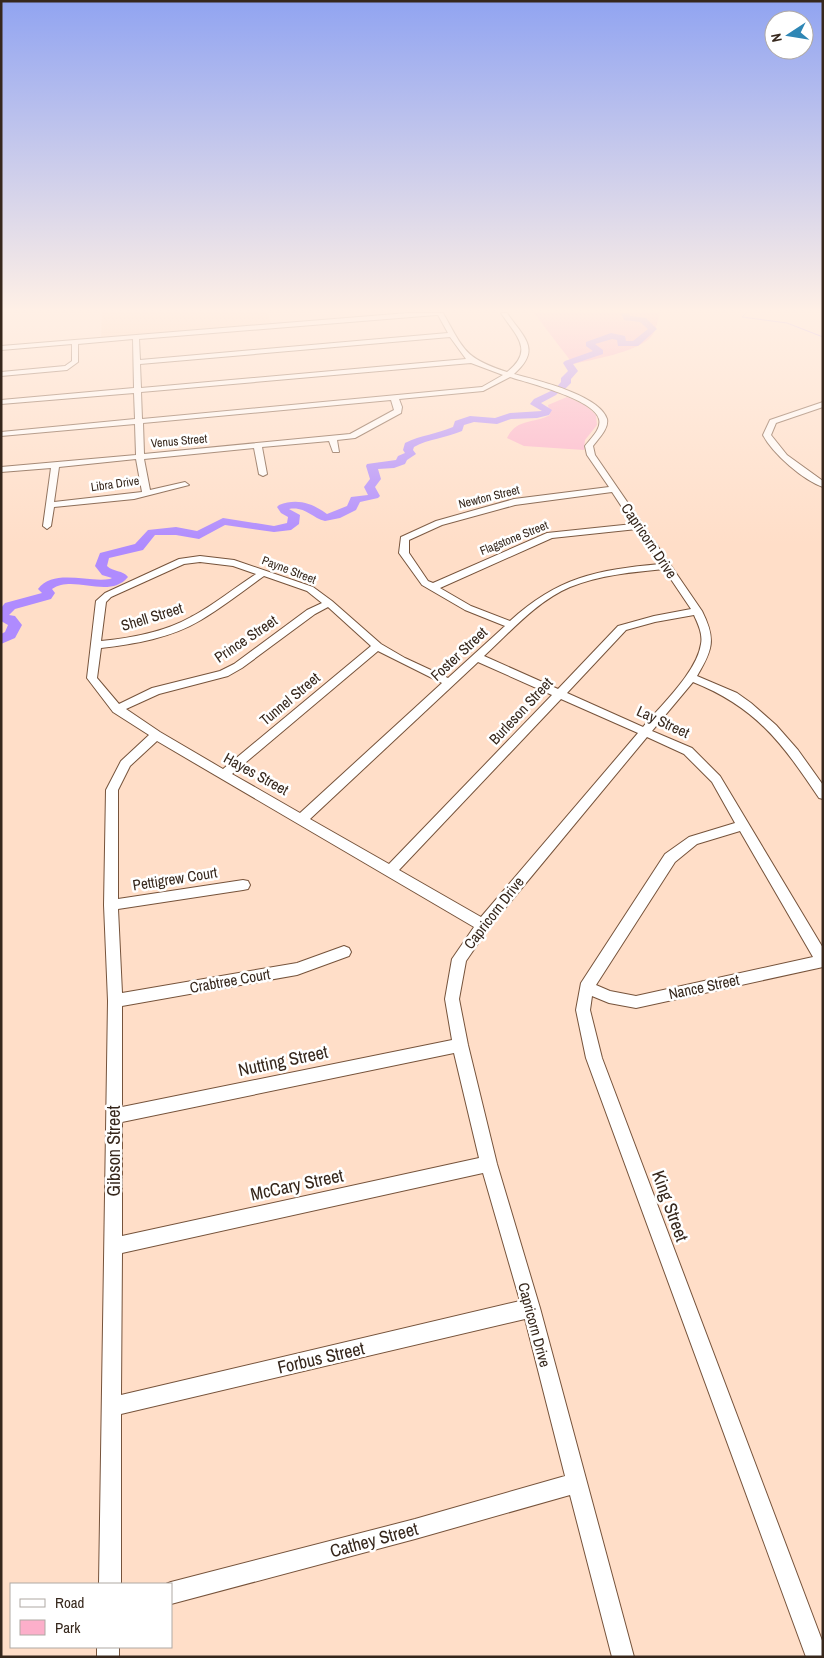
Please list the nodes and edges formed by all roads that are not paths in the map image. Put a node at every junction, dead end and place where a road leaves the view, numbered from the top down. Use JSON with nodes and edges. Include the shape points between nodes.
{"nodes":[{"id":1,"x":134,"y":390,"type":"edge"},
{"id":2,"x":138,"y":390,"type":"edge"},
{"id":3,"x":467,"y":390,"type":"edge"},
{"id":4,"x":559,"y":390,"type":"edge"},
{"id":5,"x":394,"y":397,"type":"junction"},
{"id":6,"x":1,"y":402,"type":"edge"},
{"id":7,"x":823,"y":404,"type":"edge"},
{"id":8,"x":139,"y":421,"type":"junction"},
{"id":9,"x":1,"y":434,"type":"edge"},
{"id":10,"x":332,"y":438,"type":"junction"},
{"id":11,"x":258,"y":445,"type":"junction"},
{"id":12,"x":336,"y":450,"type":"dead end"},
{"id":13,"x":140,"y":456,"type":"junction"},
{"id":14,"x":55,"y":465,"type":"junction"},
{"id":15,"x":1,"y":470,"type":"edge"},
{"id":16,"x":263,"y":474,"type":"dead end"},
{"id":17,"x":185,"y":484,"type":"dead end"},
{"id":18,"x":823,"y":485,"type":"edge"},
{"id":19,"x":614,"y":489,"type":"junction"},
{"id":20,"x":147,"y":493,"type":"junction"},
{"id":21,"x":49,"y":505,"type":"junction"},
{"id":22,"x":47,"y":526,"type":"dead end"},
{"id":23,"x":639,"y":526,"type":"junction"},
{"id":24,"x":666,"y":566,"type":"junction"},
{"id":25,"x":263,"y":573,"type":"junction"},
{"id":26,"x":433,"y":587,"type":"junction"},
{"id":27,"x":101,"y":601,"type":"joint"},
{"id":28,"x":329,"y":603,"type":"junction"},
{"id":29,"x":697,"y":611,"type":"junction"},
{"id":30,"x":511,"y":625,"type":"junction"},
{"id":31,"x":96,"y":645,"type":"junction"},
{"id":32,"x":377,"y":646,"type":"junction"},
{"id":33,"x":477,"y":657,"type":"junction"},
{"id":34,"x":691,"y":677,"type":"junction"},
{"id":35,"x":450,"y":683,"type":"junction"},
{"id":36,"x":559,"y":693,"type":"junction"},
{"id":37,"x":117,"y":709,"type":"junction"},
{"id":38,"x":646,"y":732,"type":"junction"},
{"id":39,"x":156,"y":735,"type":"junction"},
{"id":40,"x":223,"y":775,"type":"junction"},
{"id":41,"x":823,"y":795,"type":"edge"},
{"id":42,"x":302,"y":819,"type":"junction"},
{"id":43,"x":744,"y":825,"type":"junction"},
{"id":44,"x":390,"y":871,"type":"junction"},
{"id":45,"x":243,"y":885,"type":"dead end"},
{"id":46,"x":111,"y":905,"type":"junction"},
{"id":47,"x":483,"y":925,"type":"junction"},
{"id":48,"x":344,"y":952,"type":"dead end"},
{"id":49,"x":823,"y":961,"type":"edge"},
{"id":50,"x":586,"y":987,"type":"junction"},
{"id":51,"x":114,"y":1001,"type":"junction"},
{"id":52,"x":460,"y":1045,"type":"junction"},
{"id":53,"x":114,"y":1116,"type":"junction"},
{"id":54,"x":490,"y":1164,"type":"junction"},
{"id":55,"x":114,"y":1246,"type":"junction"},
{"id":56,"x":531,"y":1308,"type":"junction"},
{"id":57,"x":111,"y":1407,"type":"junction"},
{"id":58,"x":576,"y":1483,"type":"junction"},
{"id":59,"x":110,"y":1583,"type":"edge"},
{"id":60,"x":172,"y":1593,"type":"edge"},
{"id":61,"x":623,"y":1657,"type":"edge"},
{"id":62,"x":817,"y":1657,"type":"edge"}],
"edges":[{"from":1,"to":6,"type":"street"},
{"from":2,"to":8,"type":"street"},
{"from":3,"to":5,"type":"street"},
{"from":4,"to":19,"type":"street","name":"Capricorn Drive","via":[[580,397],[603,418],[601,429],[589,446],[591,455]]},
{"from":5,"to":8,"type":"street"},
{"from":5,"to":10,"type":"street","name":"Venus Street","via":[[398,411],[394,414],[352,436]]},
{"from":7,"to":18,"type":"street","via":[[773,422],[767,435],[770,443],[786,458]]},
{"from":8,"to":9,"type":"street"},
{"from":8,"to":13,"type":"street"},
{"from":10,"to":11,"type":"street","name":"Venus Street"},
{"from":10,"to":12,"type":"street"},
{"from":11,"to":13,"type":"street","name":"Venus Street"},
{"from":11,"to":16,"type":"street"},
{"from":13,"to":14,"type":"street","name":"Venus Street"},
{"from":13,"to":20,"type":"street"},
{"from":14,"to":15,"type":"street","name":"Venus Street"},
{"from":14,"to":21,"type":"street"},
{"from":17,"to":20,"type":"street","name":"Libra Drive"},
{"from":19,"to":23,"type":"street","name":"Capricorn Drive"},
{"from":19,"to":26,"type":"street","name":"Newton Street","via":[[514,502],[438,523],[404,539],[404,554],[425,583]]},
{"from":20,"to":21,"type":"street","name":"Libra Drive"},
{"from":21,"to":22,"type":"street"},
{"from":23,"to":24,"type":"street","name":"Capricorn Drive"},
{"from":23,"to":26,"type":"street","name":"Flagstone Street","via":[[550,536]]},
{"from":24,"to":29,"type":"street","name":"Capricorn Drive"},
{"from":24,"to":30,"type":"street","name":"Foster Street","via":[[584,579],[565,586]]},
{"from":25,"to":27,"type":"street","name":"Payne Street","via":[[234,563],[200,559],[182,561]]},
{"from":25,"to":28,"type":"street","name":"Payne Street","via":[[310,589]]},
{"from":25,"to":31,"type":"street","name":"Shell Street","via":[[195,619],[142,638]]},
{"from":26,"to":30,"type":"street","via":[[468,608]]},
{"from":27,"to":31,"type":"street","name":"Hayes Street"},
{"from":28,"to":32,"type":"street","name":"Payne Street"},
{"from":28,"to":37,"type":"street","name":"Prince Street","via":[[311,612],[224,674],[156,691]]},
{"from":29,"to":34,"type":"street","name":"Capricorn Drive","via":[[707,630],[706,651]]},
{"from":29,"to":36,"type":"street","name":"Burleson Street","via":[[622,628]]},
{"from":30,"to":33,"type":"street","name":"Foster Street"},
{"from":31,"to":37,"type":"street","name":"Hayes Street","via":[[92,678]]},
{"from":32,"to":35,"type":"street","name":"Payne Street"},
{"from":32,"to":40,"type":"street","name":"Tunnel Street"},
{"from":33,"to":35,"type":"street","name":"Foster Street"},
{"from":33,"to":36,"type":"street","name":"Lay Street"},
{"from":34,"to":38,"type":"street","name":"Capricorn Drive"},
{"from":34,"to":41,"type":"street","via":[[732,695],[769,723]]},
{"from":35,"to":42,"type":"street","name":"Foster Street"},
{"from":36,"to":38,"type":"street","name":"Lay Street"},
{"from":36,"to":44,"type":"street","name":"Burleson Street"},
{"from":37,"to":39,"type":"street","name":"Hayes Street"},
{"from":38,"to":43,"type":"street","name":"Lay Street","via":[[688,751],[716,779]]},
{"from":38,"to":47,"type":"street","name":"Capricorn Drive"},
{"from":39,"to":40,"type":"street","name":"Hayes Street"},
{"from":39,"to":46,"type":"street","name":"Gibson Street","via":[[125,764],[112,790]]},
{"from":40,"to":42,"type":"street","name":"Hayes Street"},
{"from":42,"to":44,"type":"street","name":"Hayes Street"},
{"from":43,"to":49,"type":"street","name":"Lay Street"},
{"from":43,"to":50,"type":"street","name":"King Street","via":[[694,840],[670,858]]},
{"from":44,"to":47,"type":"street","name":"Hayes Street"},
{"from":45,"to":46,"type":"street","name":"Pettigrew Court"},
{"from":46,"to":51,"type":"street","name":"Gibson Street"},
{"from":47,"to":52,"type":"street","name":"Capricorn Drive","via":[[459,959],[452,999]]},
{"from":48,"to":51,"type":"street","name":"Crabtree Court","via":[[297,969]]},
{"from":49,"to":50,"type":"street","name":"Nance Street","via":[[636,1002],[609,997]]},
{"from":50,"to":62,"type":"street","name":"King Street","via":[[583,1010],[594,1058]]},
{"from":51,"to":53,"type":"street","name":"Gibson Street"},
{"from":52,"to":53,"type":"street","name":"Nutting Street"},
{"from":52,"to":54,"type":"street","name":"Capricorn Drive"},
{"from":53,"to":55,"type":"street","name":"Gibson Street"},
{"from":54,"to":55,"type":"street","name":"McCary Street"},
{"from":54,"to":56,"type":"street","name":"Capricorn Drive"},
{"from":55,"to":57,"type":"street","name":"Gibson Street"},
{"from":56,"to":57,"type":"street","name":"Forbus Street"},
{"from":56,"to":58,"type":"street","name":"Capricorn Drive"},
{"from":57,"to":59,"type":"street","name":"Gibson Street"},
{"from":58,"to":60,"type":"street","name":"Cathey Street"},
{"from":58,"to":61,"type":"street","name":"Capricorn Drive"}]}
